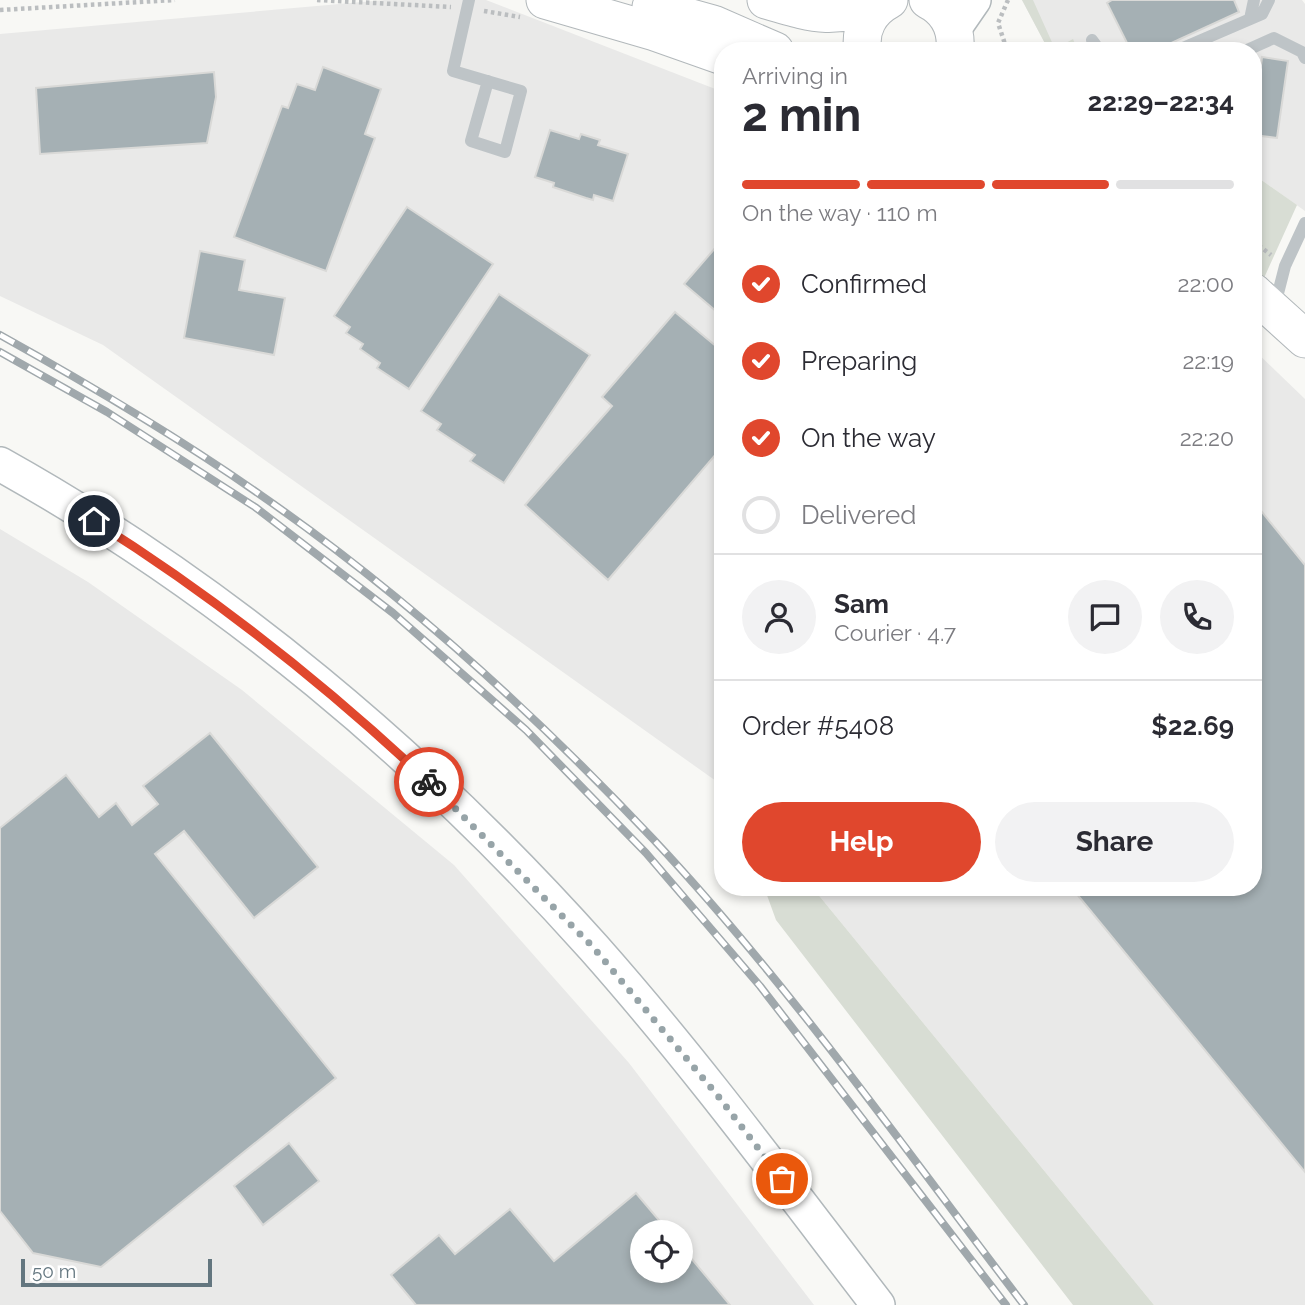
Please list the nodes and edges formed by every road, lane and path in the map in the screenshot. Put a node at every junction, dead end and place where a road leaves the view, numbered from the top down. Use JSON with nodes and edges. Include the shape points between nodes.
{"nodes":[{"id":1,"x":175,"y":0,"type":"edge"},
{"id":2,"x":317,"y":0,"type":"edge"},
{"id":3,"x":545,"y":0,"type":"edge"},
{"id":4,"x":624,"y":0,"type":"edge"},
{"id":5,"x":766,"y":0,"type":"edge"},
{"id":6,"x":928,"y":0,"type":"edge"},
{"id":7,"x":974,"y":0,"type":"edge"},
{"id":8,"x":1007,"y":0,"type":"edge"},
{"id":9,"x":1254,"y":0,"type":"edge"},
{"id":10,"x":1269,"y":0,"type":"edge"},
{"id":11,"x":887,"y":1,"type":"edge"},
{"id":12,"x":468,"y":4,"type":"edge"},
{"id":13,"x":0,"y":10,"type":"edge"},
{"id":14,"x":1250,"y":19,"type":"junction"},
{"id":15,"x":754,"y":42,"type":"edge"},
{"id":16,"x":863,"y":42,"type":"edge"},
{"id":17,"x":959,"y":42,"type":"edge"},
{"id":18,"x":1004,"y":42,"type":"edge"},
{"id":19,"x":1197,"y":42,"type":"edge"},
{"id":20,"x":1262,"y":43,"type":"edge"},
{"id":21,"x":714,"y":53,"type":"edge"},
{"id":22,"x":1305,"y":58,"type":"edge"},
{"id":23,"x":488,"y":81,"type":"junction"},
{"id":24,"x":1305,"y":223,"type":"edge"},
{"id":25,"x":1262,"y":304,"type":"edge"},
{"id":26,"x":1262,"y":307,"type":"edge"},
{"id":27,"x":1262,"y":308,"type":"edge"},
{"id":28,"x":1305,"y":339,"type":"edge"},
{"id":29,"x":1305,"y":360,"type":"edge"},
{"id":30,"x":0,"y":464,"type":"edge"},
{"id":31,"x":878,"y":1305,"type":"edge"}],
"edges":[{"from":1,"to":13,"type":"path"},
{"from":2,"to":12,"type":"path"},
{"from":3,"to":21,"type":"main road"},
{"from":4,"to":15,"type":"main road","via":[[713,24]]},
{"from":5,"to":11,"type":"main road","via":[[833,16]]},
{"from":6,"to":17,"type":"main road","via":[[943,11]]},
{"from":7,"to":17,"type":"main road"},
{"from":8,"to":18,"type":"path","via":[[998,23]]},
{"from":9,"to":14,"type":"lane"},
{"from":10,"to":14,"type":"lane","via":[[1262,14]]},
{"from":11,"to":16,"type":"main road","via":[[867,20]]},
{"from":12,"to":23,"type":"lane","via":[[453,71]]},
{"from":14,"to":19,"type":"lane"},
{"from":20,"to":22,"type":"lane","via":[[1274,38]]},
{"from":23,"to":23,"type":"lane","via":[[521,91],[505,152],[471,141]]},
{"from":24,"to":25,"type":"lane","via":[[1279,284]]},
{"from":26,"to":28,"type":"main road"},
{"from":27,"to":29,"type":"main road"},
{"from":30,"to":31,"type":"main road","via":[[140,550],[273,645],[475,826],[650,1013]]}]}
